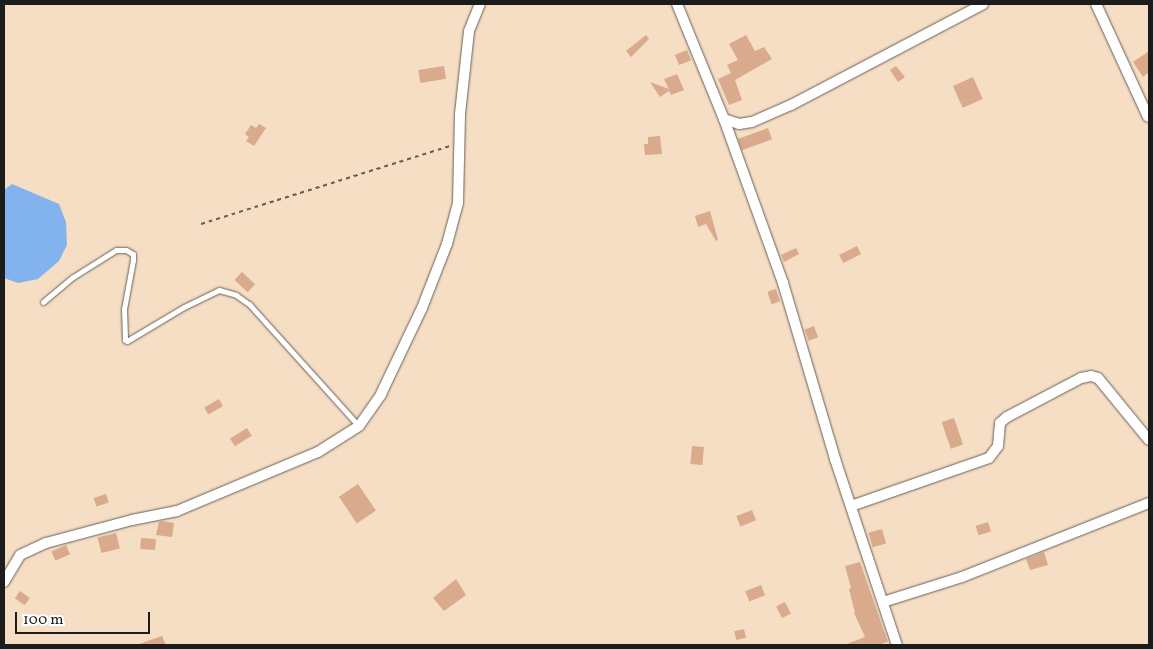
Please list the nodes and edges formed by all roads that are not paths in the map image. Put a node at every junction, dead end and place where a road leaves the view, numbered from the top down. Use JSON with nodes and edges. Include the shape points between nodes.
{"nodes":[{"id":1,"x":480,"y":4,"type":"edge"},
{"id":2,"x":677,"y":4,"type":"edge"},
{"id":3,"x":982,"y":4,"type":"edge"},
{"id":4,"x":1096,"y":4,"type":"edge"},
{"id":5,"x":966,"y":8,"type":"edge"},
{"id":6,"x":1148,"y":118,"type":"dead end"},
{"id":7,"x":724,"y":119,"type":"junction"},
{"id":8,"x":43,"y":302,"type":"dead end"},
{"id":9,"x":359,"y":426,"type":"junction"},
{"id":10,"x":1149,"y":440,"type":"edge"},
{"id":11,"x":1149,"y":504,"type":"edge"},
{"id":12,"x":851,"y":506,"type":"junction"},
{"id":13,"x":4,"y":582,"type":"edge"},
{"id":14,"x":883,"y":602,"type":"junction"},
{"id":15,"x":897,"y":645,"type":"edge"}],
"edges":[{"from":1,"to":9,"type":"street","via":[[470,31],[460,114],[458,203],[447,244],[410,334],[380,394]]},
{"from":2,"to":7,"type":"street"},
{"from":3,"to":5,"type":"street"},
{"from":4,"to":6,"type":"street"},
{"from":5,"to":7,"type":"street","via":[[791,105],[752,122],[739,124]]},
{"from":7,"to":12,"type":"street","via":[[783,283]]},
{"from":8,"to":9,"type":"lane","via":[[73,277],[116,250],[126,250],[133,254],[133,260],[124,309],[125,340],[219,290],[236,295],[249,304]]},
{"from":9,"to":13,"type":"street","via":[[318,452],[177,512],[132,520],[46,543],[20,555]]},
{"from":10,"to":12,"type":"street","via":[[1098,378],[1081,378],[1007,416],[1000,423],[998,446],[989,458]]},
{"from":11,"to":14,"type":"street","via":[[962,578]]},
{"from":12,"to":14,"type":"street"},
{"from":14,"to":15,"type":"street"}]}
